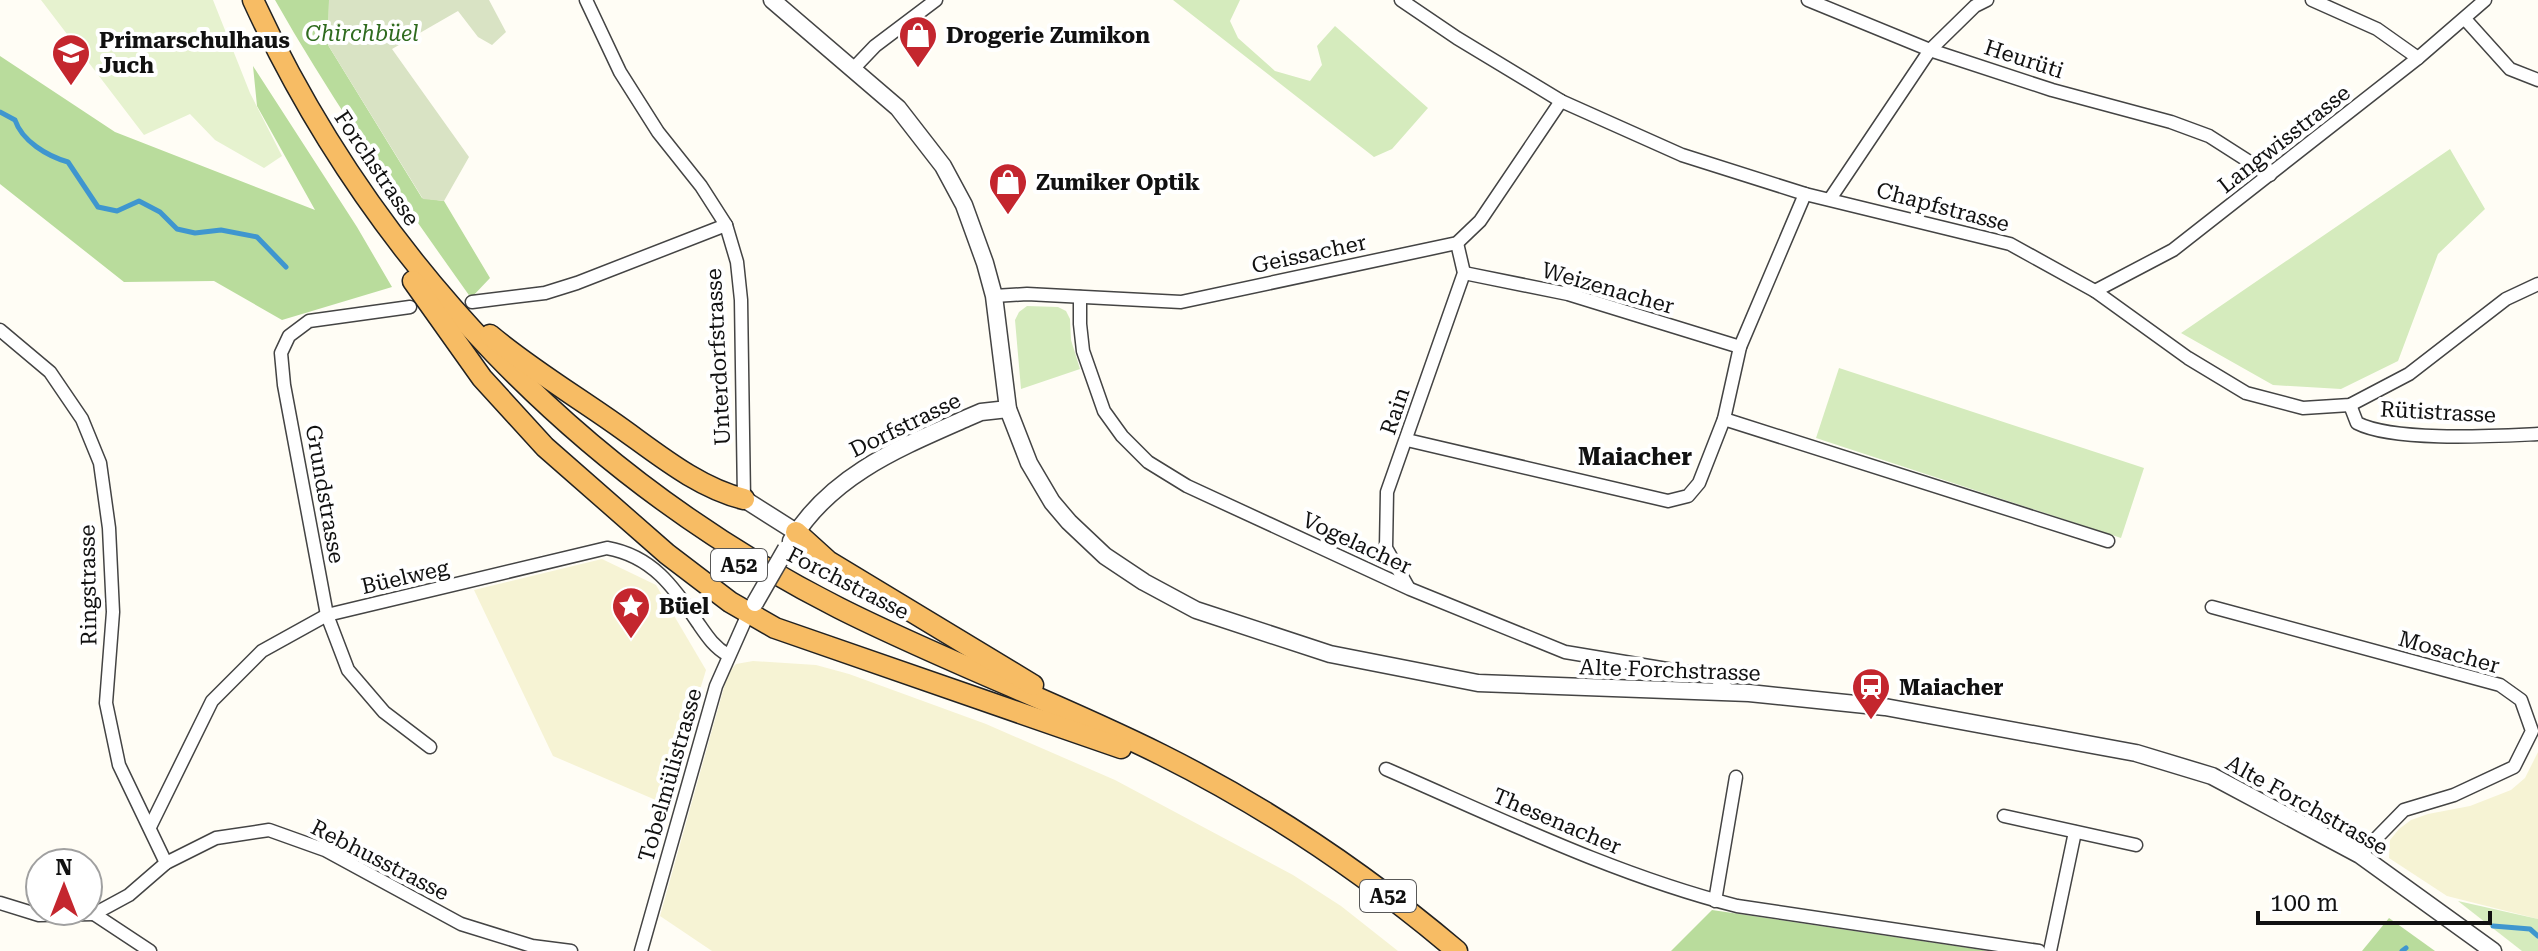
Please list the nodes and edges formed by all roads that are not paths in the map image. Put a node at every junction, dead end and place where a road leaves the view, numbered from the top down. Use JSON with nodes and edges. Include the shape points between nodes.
{"nodes":[{"id":1,"x":241,"y":0,"type":"edge"},
{"id":2,"x":253,"y":0,"type":"edge"},
{"id":3,"x":586,"y":0,"type":"edge"},
{"id":4,"x":772,"y":0,"type":"edge"},
{"id":5,"x":936,"y":0,"type":"edge"},
{"id":6,"x":1401,"y":0,"type":"edge"},
{"id":7,"x":1808,"y":0,"type":"edge"},
{"id":8,"x":1987,"y":0,"type":"edge"},
{"id":9,"x":2312,"y":0,"type":"edge"},
{"id":10,"x":2485,"y":0,"type":"edge"},
{"id":11,"x":2465,"y":19,"type":"junction"},
{"id":12,"x":1930,"y":50,"type":"junction"},
{"id":13,"x":2418,"y":58,"type":"junction"},
{"id":14,"x":854,"y":68,"type":"junction"},
{"id":15,"x":2538,"y":80,"type":"edge"},
{"id":16,"x":1561,"y":101,"type":"junction"},
{"id":17,"x":2270,"y":175,"type":"junction"},
{"id":18,"x":1805,"y":194,"type":"junction"},
{"id":19,"x":1830,"y":199,"type":"junction"},
{"id":20,"x":726,"y":225,"type":"junction"},
{"id":21,"x":1457,"y":243,"type":"junction"},
{"id":22,"x":1464,"y":273,"type":"junction"},
{"id":23,"x":415,"y":274,"type":"junction"},
{"id":24,"x":2538,"y":284,"type":"edge"},
{"id":25,"x":2095,"y":291,"type":"junction"},
{"id":26,"x":994,"y":296,"type":"junction"},
{"id":27,"x":1080,"y":297,"type":"junction"},
{"id":28,"x":472,"y":302,"type":"dead end"},
{"id":29,"x":410,"y":307,"type":"dead end"},
{"id":30,"x":0,"y":330,"type":"edge"},
{"id":31,"x":1740,"y":347,"type":"junction"},
{"id":32,"x":2350,"y":405,"type":"junction"},
{"id":33,"x":1008,"y":409,"type":"junction"},
{"id":34,"x":1724,"y":419,"type":"junction"},
{"id":35,"x":2538,"y":434,"type":"edge"},
{"id":36,"x":1407,"y":440,"type":"junction"},
{"id":37,"x":744,"y":499,"type":"junction"},
{"id":38,"x":791,"y":541,"type":"junction"},
{"id":39,"x":2108,"y":541,"type":"dead end"},
{"id":40,"x":1410,"y":589,"type":"junction"},
{"id":41,"x":2212,"y":607,"type":"dead end"},
{"id":42,"x":751,"y":609,"type":"junction"},
{"id":43,"x":327,"y":615,"type":"junction"},
{"id":44,"x":728,"y":655,"type":"junction"},
{"id":45,"x":1731,"y":693,"type":"junction"},
{"id":46,"x":1094,"y":723,"type":"junction"},
{"id":47,"x":430,"y":747,"type":"dead end"},
{"id":48,"x":1129,"y":752,"type":"junction"},
{"id":49,"x":1386,"y":769,"type":"dead end"},
{"id":50,"x":1736,"y":777,"type":"dead end"},
{"id":51,"x":2004,"y":816,"type":"dead end"},
{"id":52,"x":150,"y":827,"type":"junction"},
{"id":53,"x":2075,"y":832,"type":"junction"},
{"id":54,"x":2136,"y":845,"type":"dead end"},
{"id":55,"x":2360,"y":855,"type":"junction"},
{"id":56,"x":166,"y":863,"type":"junction"},
{"id":57,"x":1715,"y":901,"type":"junction"},
{"id":58,"x":0,"y":903,"type":"edge"},
{"id":59,"x":104,"y":909,"type":"edge"},
{"id":60,"x":24,"y":910,"type":"edge"},
{"id":61,"x":104,"y":921,"type":"edge"},
{"id":62,"x":150,"y":951,"type":"edge"},
{"id":63,"x":571,"y":951,"type":"edge"},
{"id":64,"x":641,"y":951,"type":"edge"},
{"id":65,"x":1440,"y":951,"type":"edge"},
{"id":66,"x":1457,"y":951,"type":"edge"},
{"id":67,"x":2039,"y":951,"type":"edge"},
{"id":68,"x":2050,"y":951,"type":"edge"},
{"id":69,"x":2493,"y":951,"type":"edge"}],
"edges":[{"from":1,"to":23,"type":"highway","name":"Forchstrasse","number":"A52","via":[[308,128],[354,201]]},
{"from":2,"to":23,"type":"highway","name":"Forchstrasse","number":"A52","via":[[330,142]]},
{"from":3,"to":20,"type":"street","name":"Unterdorfstrasse","via":[[620,72]]},
{"from":4,"to":14,"type":"street"},
{"from":5,"to":14,"type":"street"},
{"from":6,"to":16,"type":"street","name":"Chapfstrasse"},
{"from":7,"to":12,"type":"street","name":"Heurüti"},
{"from":8,"to":12,"type":"street"},
{"from":9,"to":13,"type":"street","via":[[2377,29]]},
{"from":10,"to":11,"type":"street","name":"Langwisstrasse"},
{"from":11,"to":13,"type":"street","name":"Langwisstrasse"},
{"from":11,"to":15,"type":"street","via":[[2510,69]]},
{"from":12,"to":17,"type":"street","name":"Heurüti","via":[[2209,136]]},
{"from":12,"to":19,"type":"street"},
{"from":13,"to":17,"type":"street","name":"Langwisstrasse"},
{"from":14,"to":26,"type":"street","via":[[898,108],[943,166],[974,227]]},
{"from":16,"to":18,"type":"street","name":"Chapfstrasse","via":[[1682,155]]},
{"from":16,"to":21,"type":"street","via":[[1480,221]]},
{"from":17,"to":25,"type":"street","name":"Langwisstrasse","via":[[2173,250]]},
{"from":18,"to":19,"type":"street","name":"Chapfstrasse"},
{"from":18,"to":31,"type":"street"},
{"from":19,"to":25,"type":"street","name":"Chapfstrasse","via":[[2010,244]]},
{"from":20,"to":28,"type":"street","via":[[545,293]]},
{"from":20,"to":37,"type":"street","name":"Unterdorfstrasse","via":[[741,300]]},
{"from":21,"to":22,"type":"street"},
{"from":21,"to":27,"type":"street","name":"Geissacher","via":[[1181,302]]},
{"from":22,"to":31,"type":"street","name":"Weizenacher","via":[[1568,294]]},
{"from":22,"to":36,"type":"street","name":"Rain"},
{"from":23,"to":37,"type":"highway","via":[[521,359],[689,474]]},
{"from":23,"to":42,"type":"highway","via":[[482,378],[545,447],[630,524]]},
{"from":23,"to":46,"type":"highway","name":"Forchstrasse","number":"A52","via":[[566,424],[709,532],[787,581],[871,624]]},
{"from":23,"to":48,"type":"highway","name":"Forchstrasse","number":"A52","via":[[489,365],[559,432],[704,543],[834,618]]},
{"from":24,"to":32,"type":"street","name":"Chapfstrasse","via":[[2506,299],[2409,374]]},
{"from":25,"to":32,"type":"street","name":"Chapfstrasse","via":[[2246,393],[2303,408]]},
{"from":26,"to":27,"type":"street","name":"Geissacher"},
{"from":26,"to":33,"type":"street","name":"Alte Forchstrasse"},
{"from":27,"to":40,"type":"street","name":"Vogelacher","via":[[1083,351],[1104,411],[1148,462],[1187,486]]},
{"from":29,"to":43,"type":"street","name":"Grundstrasse","via":[[309,321],[289,336],[281,353]]},
{"from":30,"to":52,"type":"street","name":"Ringstrasse","via":[[50,372],[82,419],[100,463],[113,612],[106,703],[119,765]]},
{"from":31,"to":34,"type":"street"},
{"from":32,"to":35,"type":"street","name":"Rütistrasse","via":[[2357,423],[2379,431]]},
{"from":33,"to":38,"type":"street","name":"Dorfstrasse","via":[[981,412],[866,465],[824,500]]},
{"from":33,"to":45,"type":"street","name":"Alte Forchstrasse","via":[[1029,463],[1069,522],[1105,556],[1196,610],[1330,654],[1478,683]]},
{"from":34,"to":36,"type":"street","via":[[1699,483],[1688,496],[1668,501]]},
{"from":34,"to":39,"type":"street"},
{"from":36,"to":40,"type":"street","name":"Rain","via":[[1387,492],[1386,548]]},
{"from":37,"to":38,"type":"street"},
{"from":38,"to":42,"type":"street","name":"Dorfstrasse","bridge":true},
{"from":38,"to":46,"type":"highway"},
{"from":40,"to":45,"type":"street","name":"Vogelacher","via":[[1565,652],[1715,677]]},
{"from":41,"to":55,"type":"street","name":"Mosacher","via":[[2500,685],[2521,700],[2532,731],[2514,767],[2454,795],[2404,810]]},
{"from":42,"to":44,"type":"street","name":"Tobelmülistrasse"},
{"from":42,"to":48,"type":"highway","via":[[775,628]]},
{"from":43,"to":44,"type":"street","name":"Büelweg","via":[[607,548],[636,556],[665,578],[710,641]]},
{"from":43,"to":47,"type":"street","name":"Grundstrasse","via":[[348,670],[384,712]]},
{"from":43,"to":52,"type":"street","name":"Büelweg","via":[[262,651],[212,701]]},
{"from":44,"to":64,"type":"street","name":"Tobelmülistrasse"},
{"from":45,"to":55,"type":"street","name":"Alte Forchstrasse","via":[[1885,707],[2136,753],[2212,776]]},
{"from":46,"to":66,"type":"highway","name":"Forchstrasse","number":"A52","via":[[1278,820]]},
{"from":48,"to":65,"type":"highway","name":"Forchstrasse","number":"A52","via":[[1290,841]]},
{"from":49,"to":57,"type":"street","name":"Thesenacher","via":[[1628,873]]},
{"from":50,"to":57,"type":"street"},
{"from":51,"to":53,"type":"street"},
{"from":52,"to":56,"type":"street","name":"Ringstrasse"},
{"from":53,"to":54,"type":"street"},
{"from":53,"to":68,"type":"street"},
{"from":55,"to":69,"type":"street","name":"Alte Forchstrasse"},
{"from":56,"to":59,"type":"street","name":"Rebhusstrasse"},
{"from":56,"to":63,"type":"street","name":"Rebhusstrasse","via":[[216,838],[269,830],[325,850],[461,924],[532,946]]},
{"from":57,"to":67,"type":"street","name":"Thesenacher"},
{"from":58,"to":60,"type":"street","name":"Rebhusstrasse"},
{"from":61,"to":62,"type":"street"}]}
